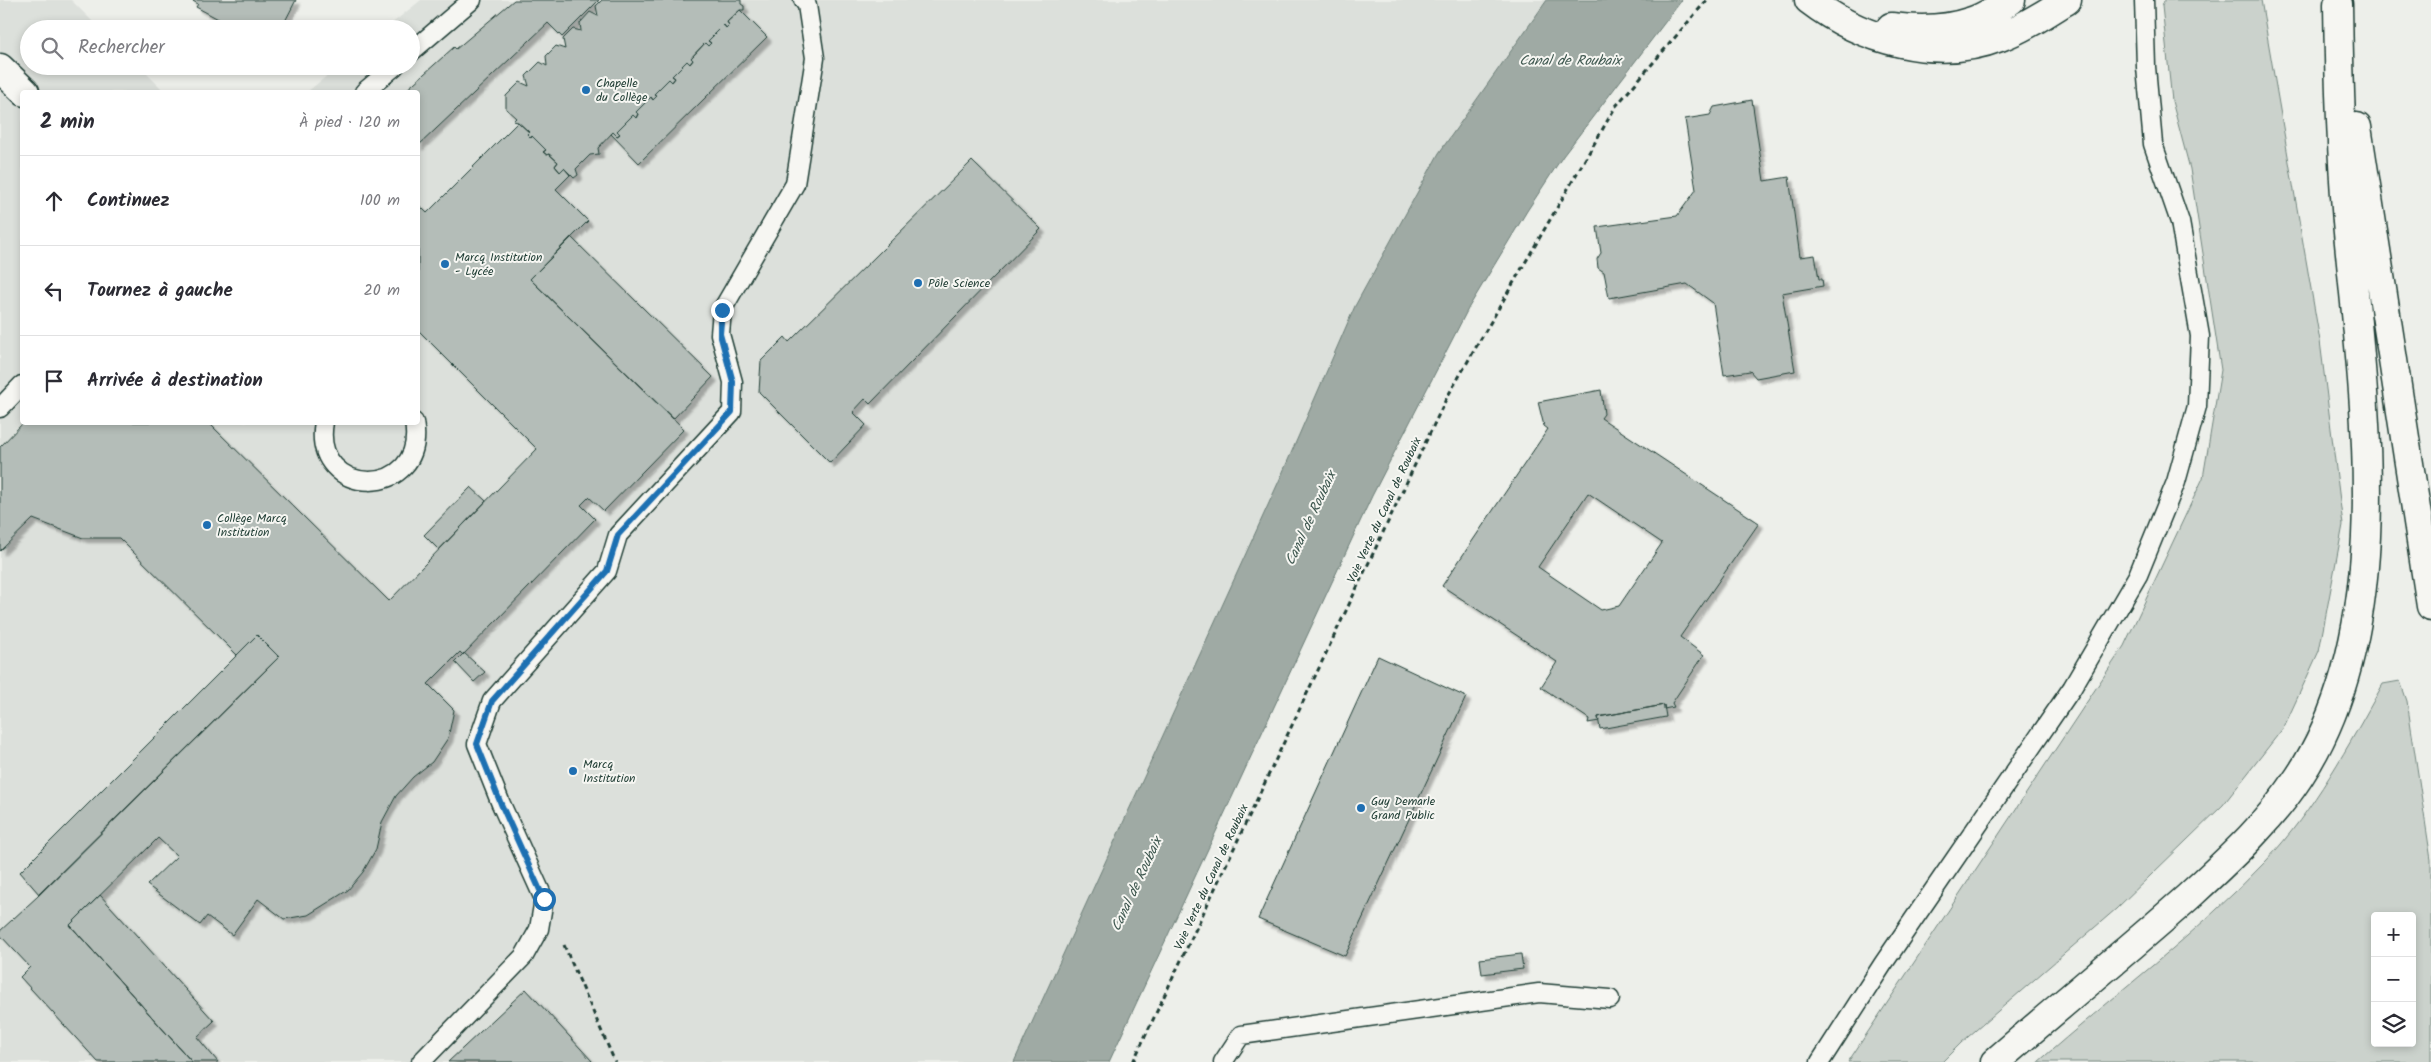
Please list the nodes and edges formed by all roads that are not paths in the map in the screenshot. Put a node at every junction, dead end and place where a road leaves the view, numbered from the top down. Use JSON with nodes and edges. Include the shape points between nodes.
{"nodes":[{"id":1,"x":472,"y":0,"type":"edge"},
{"id":2,"x":804,"y":0,"type":"edge"},
{"id":3,"x":1809,"y":0,"type":"edge"},
{"id":4,"x":2011,"y":0,"type":"edge"},
{"id":5,"x":2067,"y":0,"type":"edge"},
{"id":6,"x":2144,"y":0,"type":"edge"},
{"id":7,"x":2337,"y":2,"type":"edge"},
{"id":8,"x":1844,"y":22,"type":"junction"},
{"id":9,"x":420,"y":44,"type":"edge"},
{"id":10,"x":0,"y":68,"type":"edge"},
{"id":11,"x":384,"y":75,"type":"edge"},
{"id":12,"x":24,"y":90,"type":"edge"},
{"id":13,"x":366,"y":90,"type":"edge"},
{"id":14,"x":20,"y":387,"type":"edge"},
{"id":15,"x":0,"y":408,"type":"edge"},
{"id":16,"x":324,"y":425,"type":"edge"},
{"id":17,"x":414,"y":425,"type":"edge"},
{"id":18,"x":2431,"y":606,"type":"edge"},
{"id":19,"x":1610,"y":999,"type":"dead end"},
{"id":20,"x":421,"y":1062,"type":"edge"},
{"id":21,"x":1223,"y":1062,"type":"edge"},
{"id":22,"x":1820,"y":1062,"type":"edge"},
{"id":23,"x":1995,"y":1062,"type":"edge"}],
"edges":[{"from":1,"to":9,"type":"lane"},
{"from":2,"to":20,"type":"lane","via":[[808,5],[816,58],[795,184],[722,310],[720,334],[733,382],[732,412],[618,535],[607,571],[492,701],[477,744],[544,899],[539,929],[524,956]]},
{"from":3,"to":8,"type":"main road"},
{"from":4,"to":8,"type":"main road","via":[[1971,22],[1947,27],[1898,28]]},
{"from":5,"to":8,"type":"main road","via":[[2016,31],[1965,46],[1928,47],[1896,42]]},
{"from":6,"to":22,"type":"lane","via":[[2146,67],[2154,144],[2180,222],[2200,336],[2197,406],[2176,482],[2138,575],[2072,688],[1883,964]]},
{"from":7,"to":18,"type":"main road"},
{"from":7,"to":23,"type":"main road","via":[[2339,102],[2359,354],[2366,510],[2363,576],[2356,628],[2340,692],[2320,741],[2299,777],[2262,825],[2134,946]]},
{"from":10,"to":12,"type":"main road"},
{"from":11,"to":13,"type":"lane"},
{"from":14,"to":15,"type":"lane"},
{"from":16,"to":17,"type":"lane","via":[[323,445],[333,466],[342,474],[363,482],[386,479],[405,465],[415,444]]},
{"from":19,"to":21,"type":"lane","via":[[1539,993],[1308,1024],[1241,1036]]}]}
